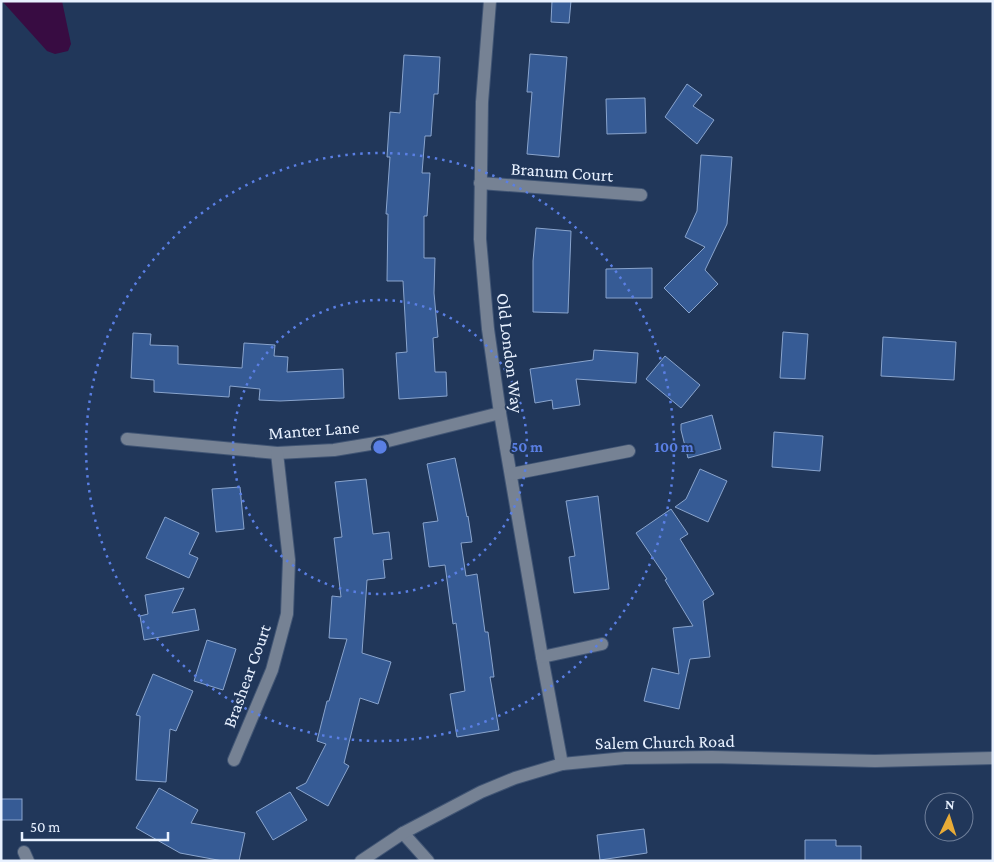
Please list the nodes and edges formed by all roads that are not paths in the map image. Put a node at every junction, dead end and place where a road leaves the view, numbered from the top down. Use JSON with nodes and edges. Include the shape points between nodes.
{"nodes":[{"id":1,"x":490,"y":1,"type":"edge"},
{"id":2,"x":480,"y":184,"type":"junction"},
{"id":3,"x":641,"y":195,"type":"dead end"},
{"id":4,"x":500,"y":412,"type":"junction"},
{"id":5,"x":127,"y":439,"type":"dead end"},
{"id":6,"x":629,"y":451,"type":"dead end"},
{"id":7,"x":277,"y":453,"type":"junction"},
{"id":8,"x":512,"y":474,"type":"junction"},
{"id":9,"x":602,"y":644,"type":"dead end"},
{"id":10,"x":542,"y":657,"type":"junction"},
{"id":11,"x":993,"y":758,"type":"edge"},
{"id":12,"x":234,"y":760,"type":"dead end"},
{"id":13,"x":562,"y":764,"type":"junction"},
{"id":14,"x":403,"y":833,"type":"junction"},
{"id":15,"x":361,"y":861,"type":"edge"},
{"id":16,"x":428,"y":861,"type":"edge"}],
"edges":[{"from":1,"to":2,"type":"street","name":"Old London Way"},
{"from":2,"to":3,"type":"street","name":"Branum Court"},
{"from":2,"to":4,"type":"street","name":"Old London Way","via":[[480,239]]},
{"from":4,"to":7,"type":"street","name":"Manter Lane","via":[[379,443],[334,450]]},
{"from":4,"to":8,"type":"street","name":"Old London Way"},
{"from":5,"to":7,"type":"street","name":"Manter Lane"},
{"from":6,"to":8,"type":"street"},
{"from":7,"to":12,"type":"street","name":"Brashear Court","via":[[289,560],[287,614],[272,670]]},
{"from":8,"to":10,"type":"street","name":"Old London Way"},
{"from":9,"to":10,"type":"street"},
{"from":10,"to":13,"type":"street","name":"Old London Way"},
{"from":11,"to":13,"type":"street","name":"Salem Church Road","via":[[625,758]]},
{"from":13,"to":14,"type":"street","name":"Salem Church Road","via":[[490,788]]},
{"from":14,"to":15,"type":"street","name":"Salem Church Road"},
{"from":14,"to":16,"type":"street"}]}
